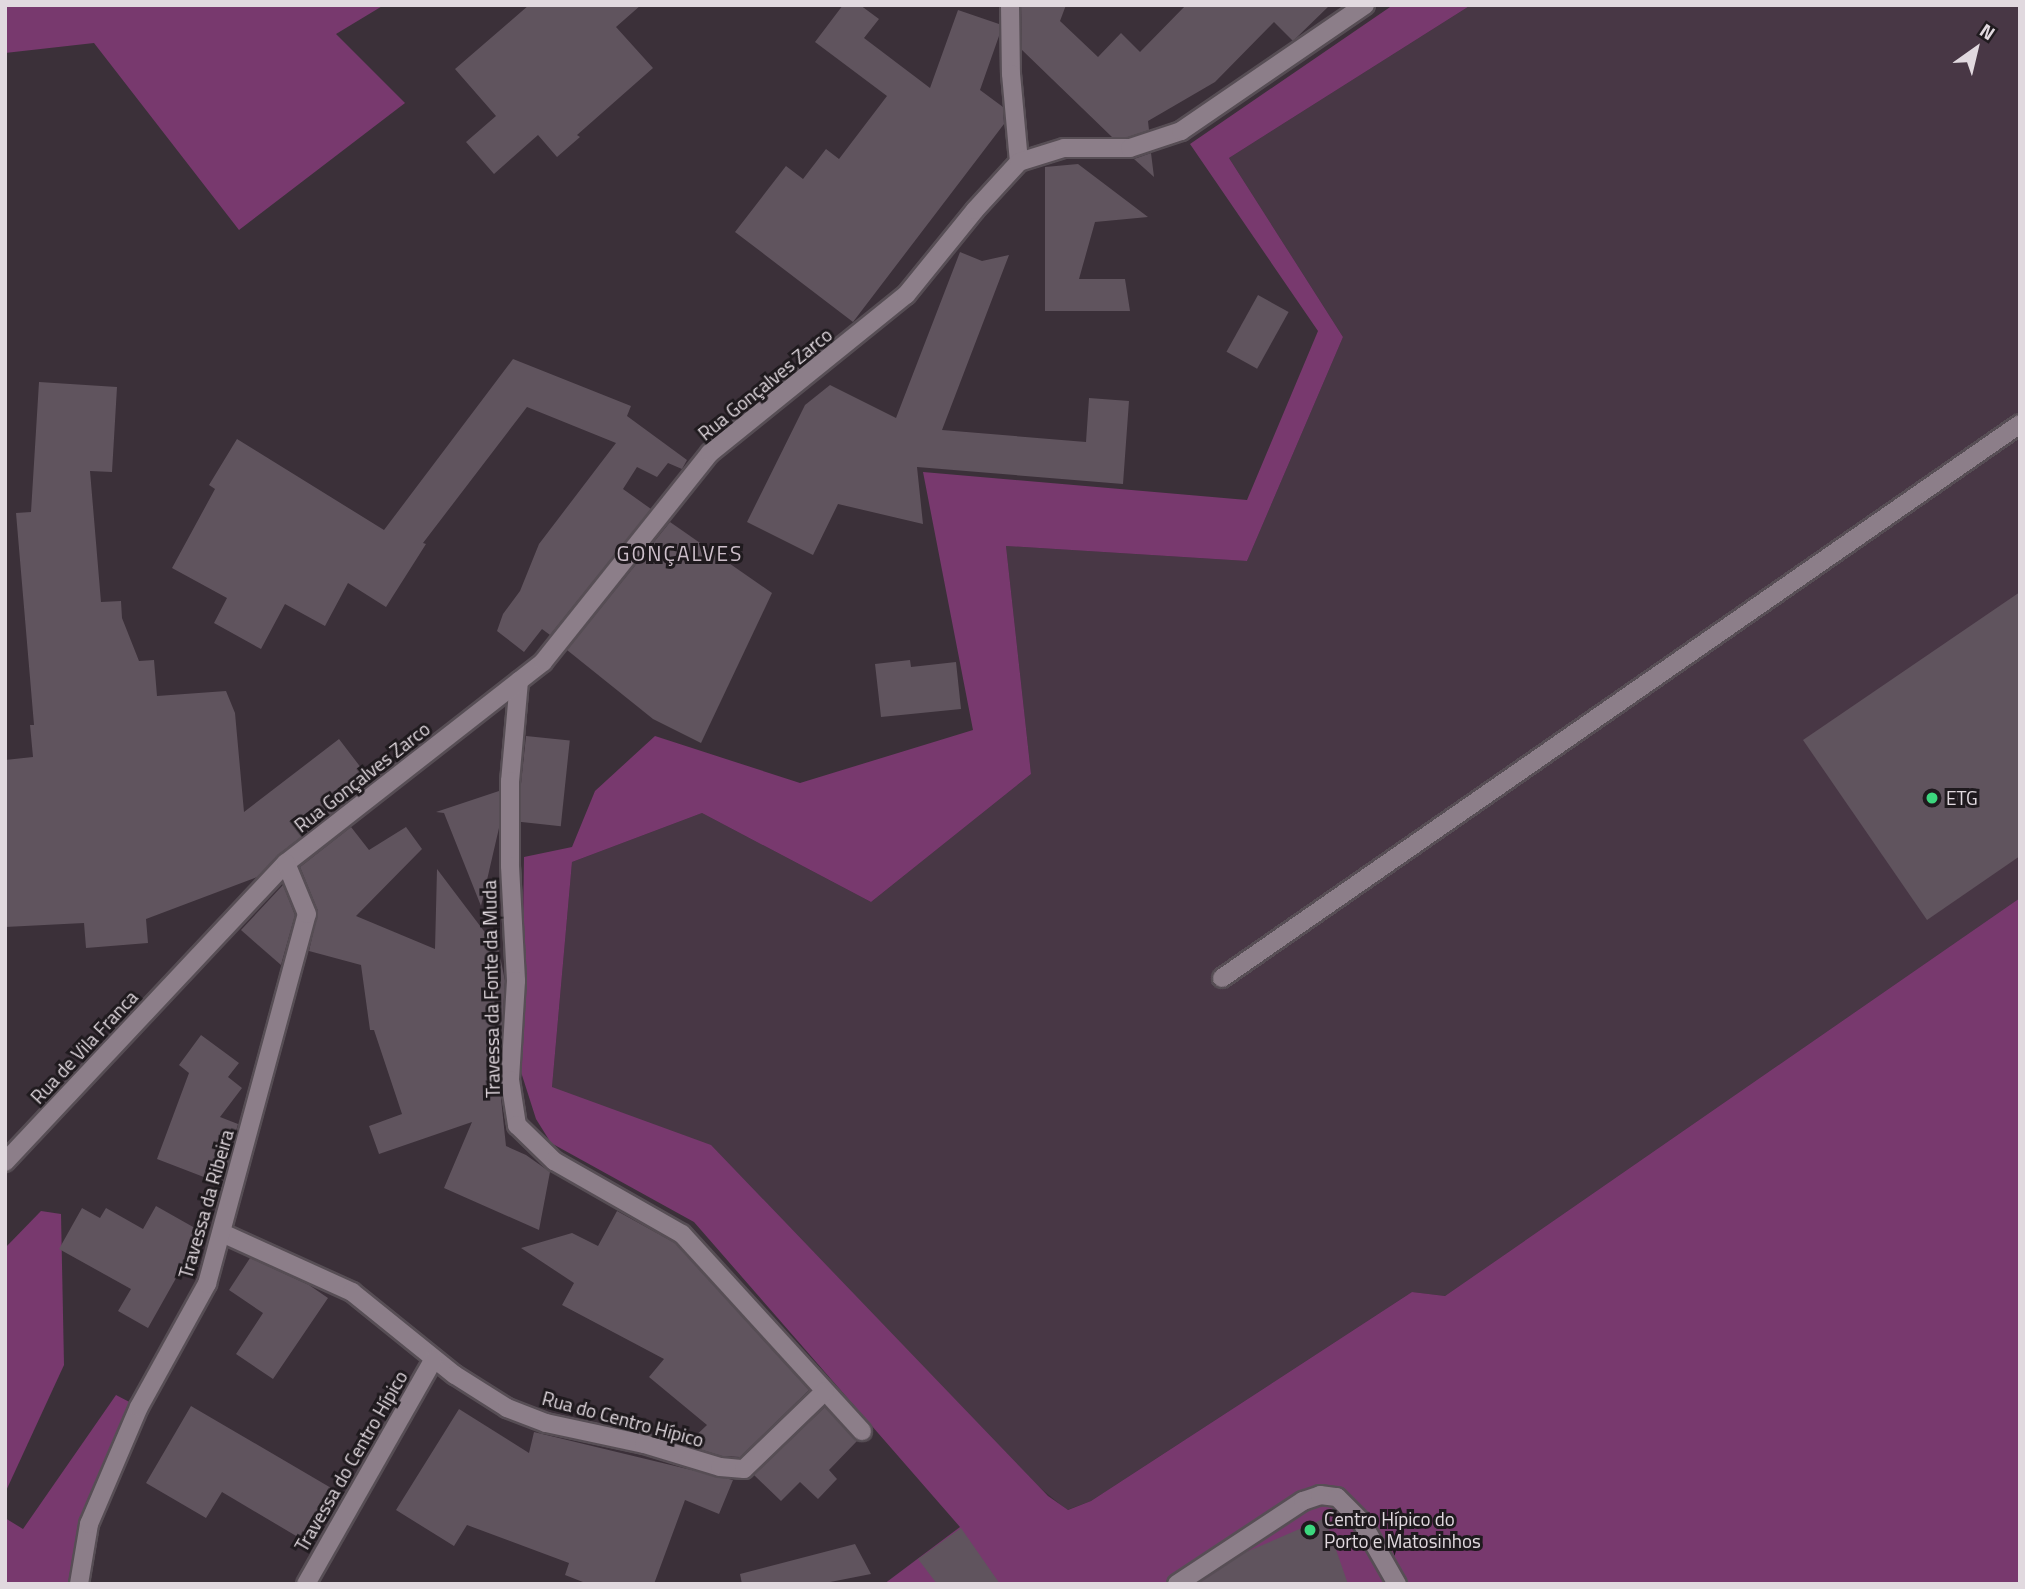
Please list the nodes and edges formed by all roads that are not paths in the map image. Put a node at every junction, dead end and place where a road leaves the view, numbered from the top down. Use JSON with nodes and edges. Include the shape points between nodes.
{"nodes":[{"id":1,"x":1010,"y":5,"type":"edge"},
{"id":2,"x":1365,"y":5,"type":"edge"},
{"id":3,"x":1020,"y":162,"type":"junction"},
{"id":4,"x":2020,"y":424,"type":"edge"},
{"id":5,"x":519,"y":681,"type":"junction"},
{"id":6,"x":286,"y":863,"type":"junction"},
{"id":7,"x":1222,"y":978,"type":"dead end"},
{"id":8,"x":166,"y":991,"type":"joint"},
{"id":9,"x":5,"y":1162,"type":"edge"},
{"id":10,"x":222,"y":1233,"type":"junction"},
{"id":11,"x":433,"y":1360,"type":"junction"},
{"id":12,"x":825,"y":1391,"type":"junction"},
{"id":13,"x":862,"y":1431,"type":"dead end"},
{"id":14,"x":79,"y":1584,"type":"edge"},
{"id":15,"x":306,"y":1584,"type":"edge"},
{"id":16,"x":1177,"y":1584,"type":"edge"},
{"id":17,"x":1397,"y":1584,"type":"edge"}],
"edges":[{"from":1,"to":3,"type":"street"},
{"from":2,"to":3,"type":"street","name":"Rua Gonçalves Zarco","via":[[1181,131],[1130,148],[1064,148]]},
{"from":3,"to":5,"type":"street","name":"Rua Gonçalves Zarco","via":[[975,209],[906,295],[710,453],[543,662]]},
{"from":4,"to":7,"type":"street"},
{"from":5,"to":6,"type":"street","name":"Rua Gonçalves Zarco"},
{"from":5,"to":12,"type":"street","name":"Travessa da Fonte da Muda","via":[[510,781],[516,981],[510,1080],[517,1125],[554,1161],[682,1234]]},
{"from":6,"to":8,"type":"street","name":"Rua Gonçalves Zarco"},
{"from":6,"to":10,"type":"street","name":"Travessa da Ribeira","via":[[307,914]]},
{"from":8,"to":9,"type":"street","name":"Rua de Vila Franca"},
{"from":10,"to":11,"type":"street","name":"Rua do Centro Hípico","via":[[352,1292]]},
{"from":10,"to":14,"type":"street","name":"Travessa da Ribeira","via":[[207,1284],[139,1407],[89,1524]]},
{"from":11,"to":12,"type":"street","name":"Rua do Centro Hípico","via":[[507,1408],[546,1423],[744,1469]]},
{"from":11,"to":15,"type":"street","name":"Travessa do Centro Hípico"},
{"from":12,"to":13,"type":"street","name":"Travessa da Fonte da Muda"},
{"from":16,"to":17,"type":"street","via":[[1303,1501],[1320,1495],[1336,1497],[1361,1521]]}]}
